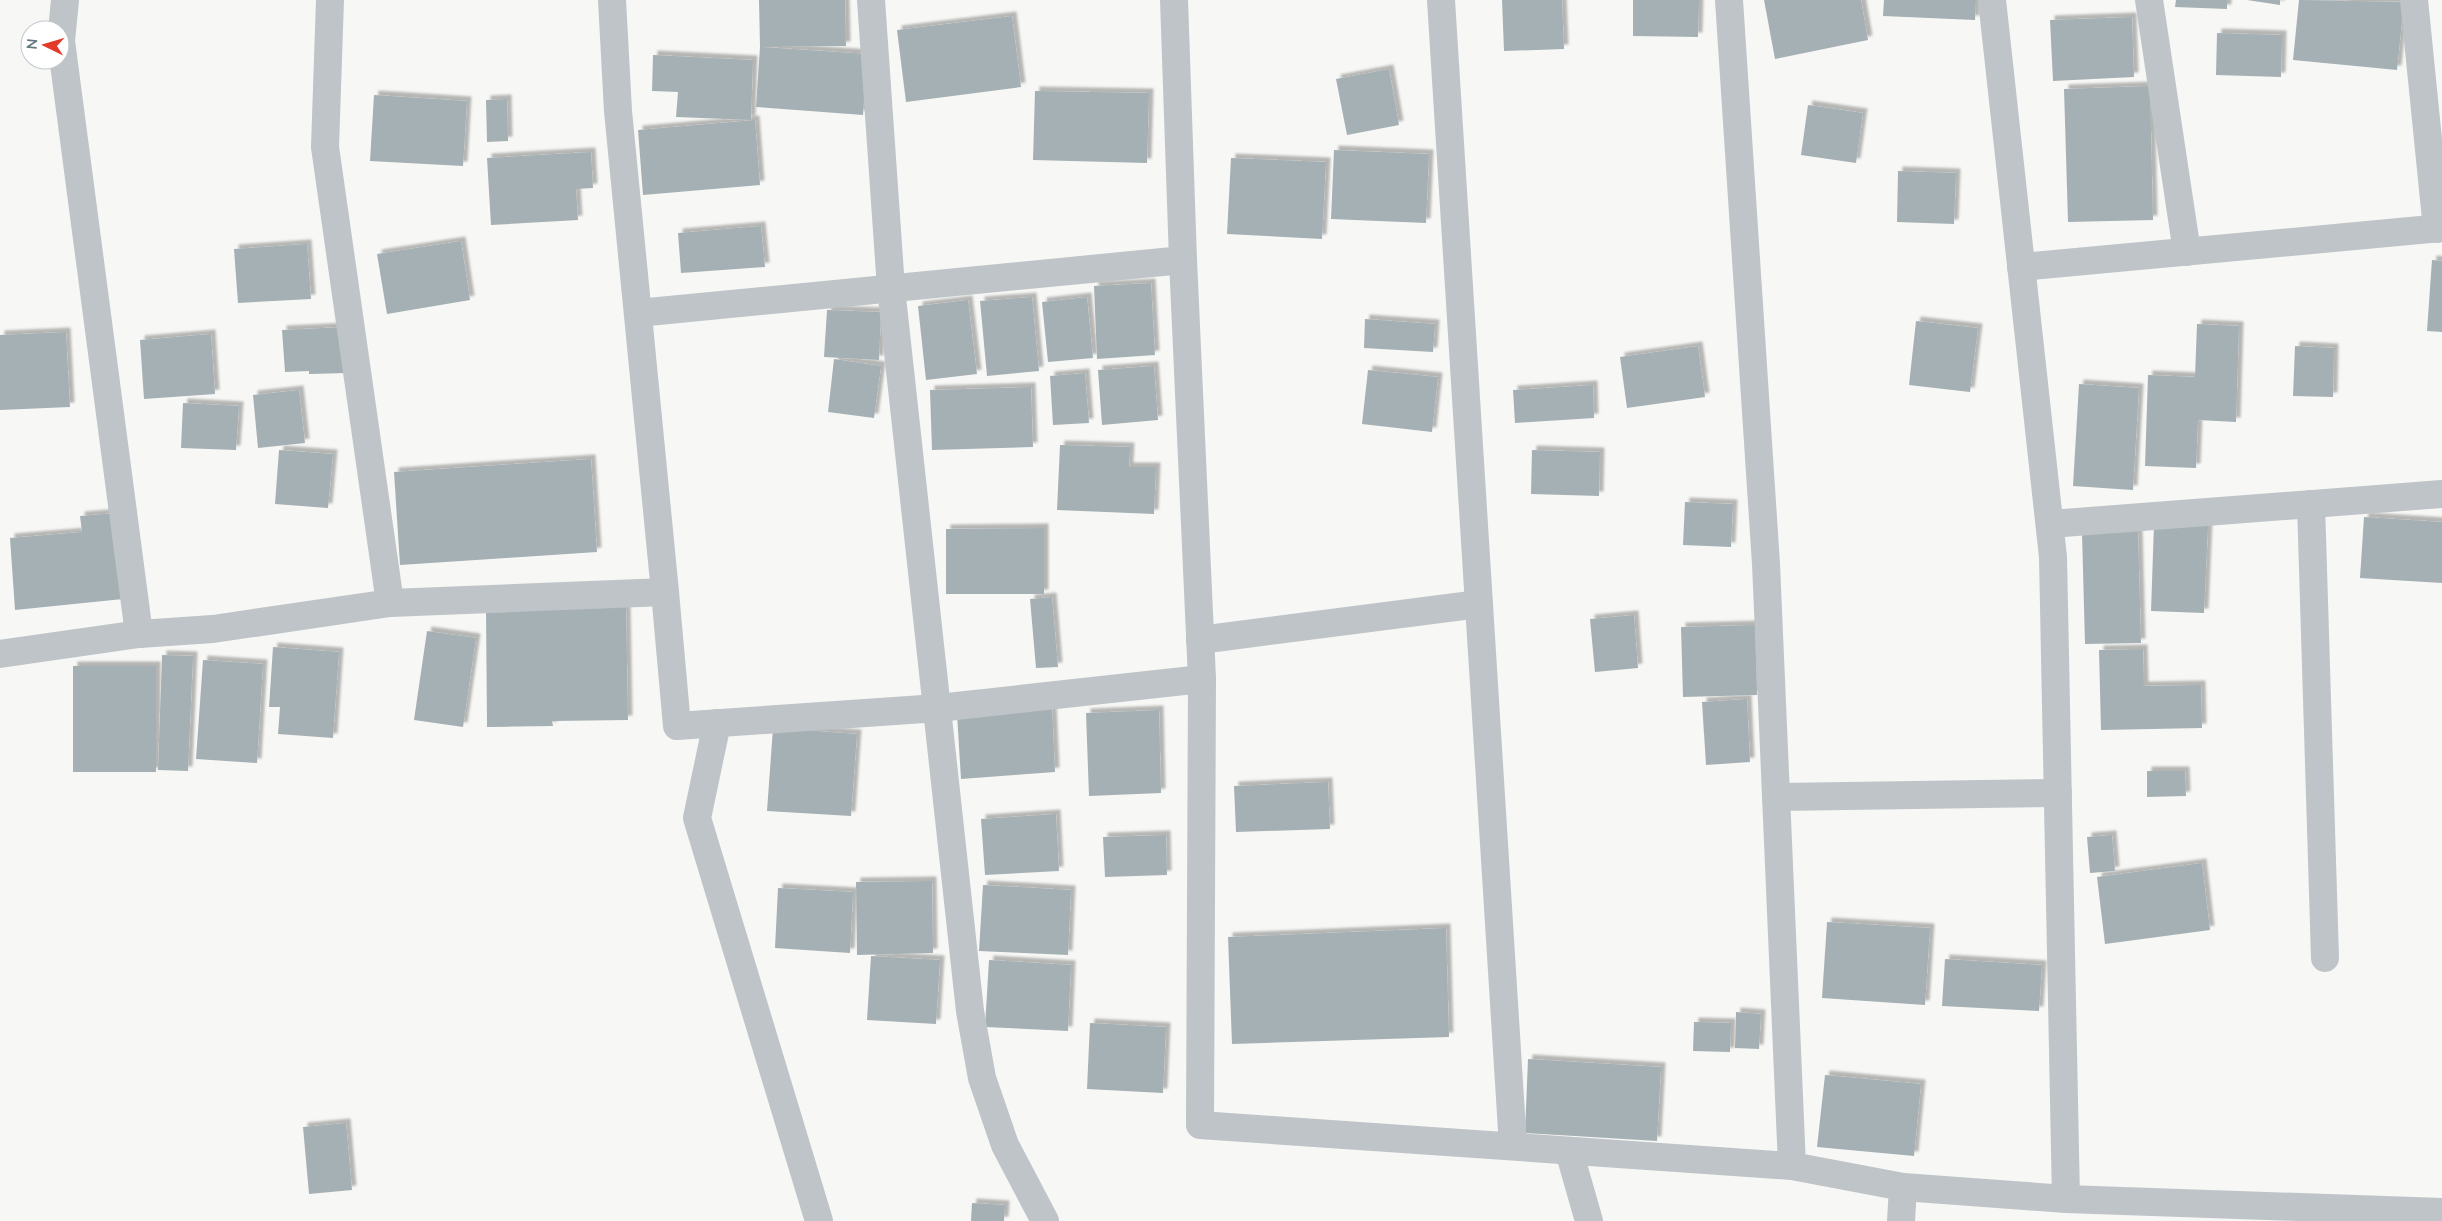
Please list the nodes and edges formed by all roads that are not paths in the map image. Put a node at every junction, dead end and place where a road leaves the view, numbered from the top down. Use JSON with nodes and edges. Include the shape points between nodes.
{"nodes":[{"id":1,"x":65,"y":0,"type":"edge"},
{"id":2,"x":330,"y":0,"type":"edge"},
{"id":3,"x":612,"y":0,"type":"edge"},
{"id":4,"x":871,"y":0,"type":"edge"},
{"id":5,"x":1174,"y":0,"type":"edge"},
{"id":6,"x":1441,"y":0,"type":"edge"},
{"id":7,"x":1729,"y":0,"type":"edge"},
{"id":8,"x":1992,"y":0,"type":"edge"},
{"id":9,"x":2150,"y":0,"type":"edge"},
{"id":10,"x":2414,"y":0,"type":"edge"},
{"id":11,"x":2440,"y":228,"type":"edge"},
{"id":12,"x":2187,"y":252,"type":"junction"},
{"id":13,"x":1183,"y":260,"type":"junction"},
{"id":14,"x":2021,"y":267,"type":"junction"},
{"id":15,"x":891,"y":288,"type":"junction"},
{"id":16,"x":638,"y":313,"type":"junction"},
{"id":17,"x":2442,"y":494,"type":"edge"},
{"id":18,"x":2310,"y":504,"type":"junction"},
{"id":19,"x":2050,"y":524,"type":"junction"},
{"id":20,"x":665,"y":592,"type":"junction"},
{"id":21,"x":390,"y":603,"type":"junction"},
{"id":22,"x":1479,"y":604,"type":"junction"},
{"id":23,"x":139,"y":634,"type":"junction"},
{"id":24,"x":1200,"y":640,"type":"junction"},
{"id":25,"x":0,"y":654,"type":"edge"},
{"id":26,"x":1202,"y":679,"type":"junction"},
{"id":27,"x":938,"y":708,"type":"junction"},
{"id":28,"x":717,"y":723,"type":"junction"},
{"id":29,"x":2058,"y":793,"type":"junction"},
{"id":30,"x":1776,"y":798,"type":"junction"},
{"id":31,"x":2325,"y":958,"type":"dead end"},
{"id":32,"x":1513,"y":1146,"type":"junction"},
{"id":33,"x":1569,"y":1151,"type":"junction"},
{"id":34,"x":1792,"y":1166,"type":"junction"},
{"id":35,"x":1903,"y":1187,"type":"junction"},
{"id":36,"x":2066,"y":1199,"type":"junction"},
{"id":37,"x":2149,"y":1211,"type":"edge"},
{"id":38,"x":2442,"y":1212,"type":"edge"},
{"id":39,"x":819,"y":1221,"type":"edge"},
{"id":40,"x":1045,"y":1221,"type":"edge"},
{"id":41,"x":1589,"y":1221,"type":"edge"},
{"id":42,"x":1901,"y":1221,"type":"edge"}],
"edges":[{"from":1,"to":23,"type":"street","via":[[61,41]]},
{"from":2,"to":21,"type":"street","via":[[325,147]]},
{"from":3,"to":16,"type":"street","via":[[618,111]]},
{"from":4,"to":15,"type":"street"},
{"from":5,"to":13,"type":"street"},
{"from":6,"to":22,"type":"street"},
{"from":7,"to":30,"type":"street","via":[[1766,564]]},
{"from":8,"to":14,"type":"street"},
{"from":9,"to":12,"type":"street"},
{"from":10,"to":11,"type":"street"},
{"from":11,"to":12,"type":"street"},
{"from":12,"to":14,"type":"street"},
{"from":13,"to":15,"type":"street"},
{"from":13,"to":24,"type":"street"},
{"from":14,"to":19,"type":"street"},
{"from":15,"to":16,"type":"street"},
{"from":15,"to":27,"type":"street"},
{"from":16,"to":20,"type":"street"},
{"from":17,"to":18,"type":"street"},
{"from":18,"to":19,"type":"street"},
{"from":18,"to":31,"type":"street"},
{"from":19,"to":29,"type":"street","via":[[2054,557]]},
{"from":20,"to":21,"type":"street"},
{"from":20,"to":28,"type":"street","via":[[677,726]]},
{"from":21,"to":23,"type":"street","via":[[213,629]]},
{"from":22,"to":24,"type":"street"},
{"from":22,"to":32,"type":"street"},
{"from":23,"to":25,"type":"street"},
{"from":24,"to":26,"type":"street"},
{"from":26,"to":27,"type":"street"},
{"from":26,"to":32,"type":"street","via":[[1200,1125]]},
{"from":27,"to":28,"type":"street"},
{"from":27,"to":40,"type":"street","via":[[970,1011],[982,1078],[1005,1145]]},
{"from":28,"to":39,"type":"street","via":[[697,818]]},
{"from":29,"to":30,"type":"street"},
{"from":29,"to":36,"type":"street"},
{"from":30,"to":34,"type":"street"},
{"from":32,"to":33,"type":"street"},
{"from":33,"to":34,"type":"street"},
{"from":33,"to":41,"type":"street"},
{"from":34,"to":35,"type":"street"},
{"from":35,"to":36,"type":"street"},
{"from":35,"to":42,"type":"street"},
{"from":36,"to":37,"type":"street"},
{"from":37,"to":38,"type":"street"}]}
